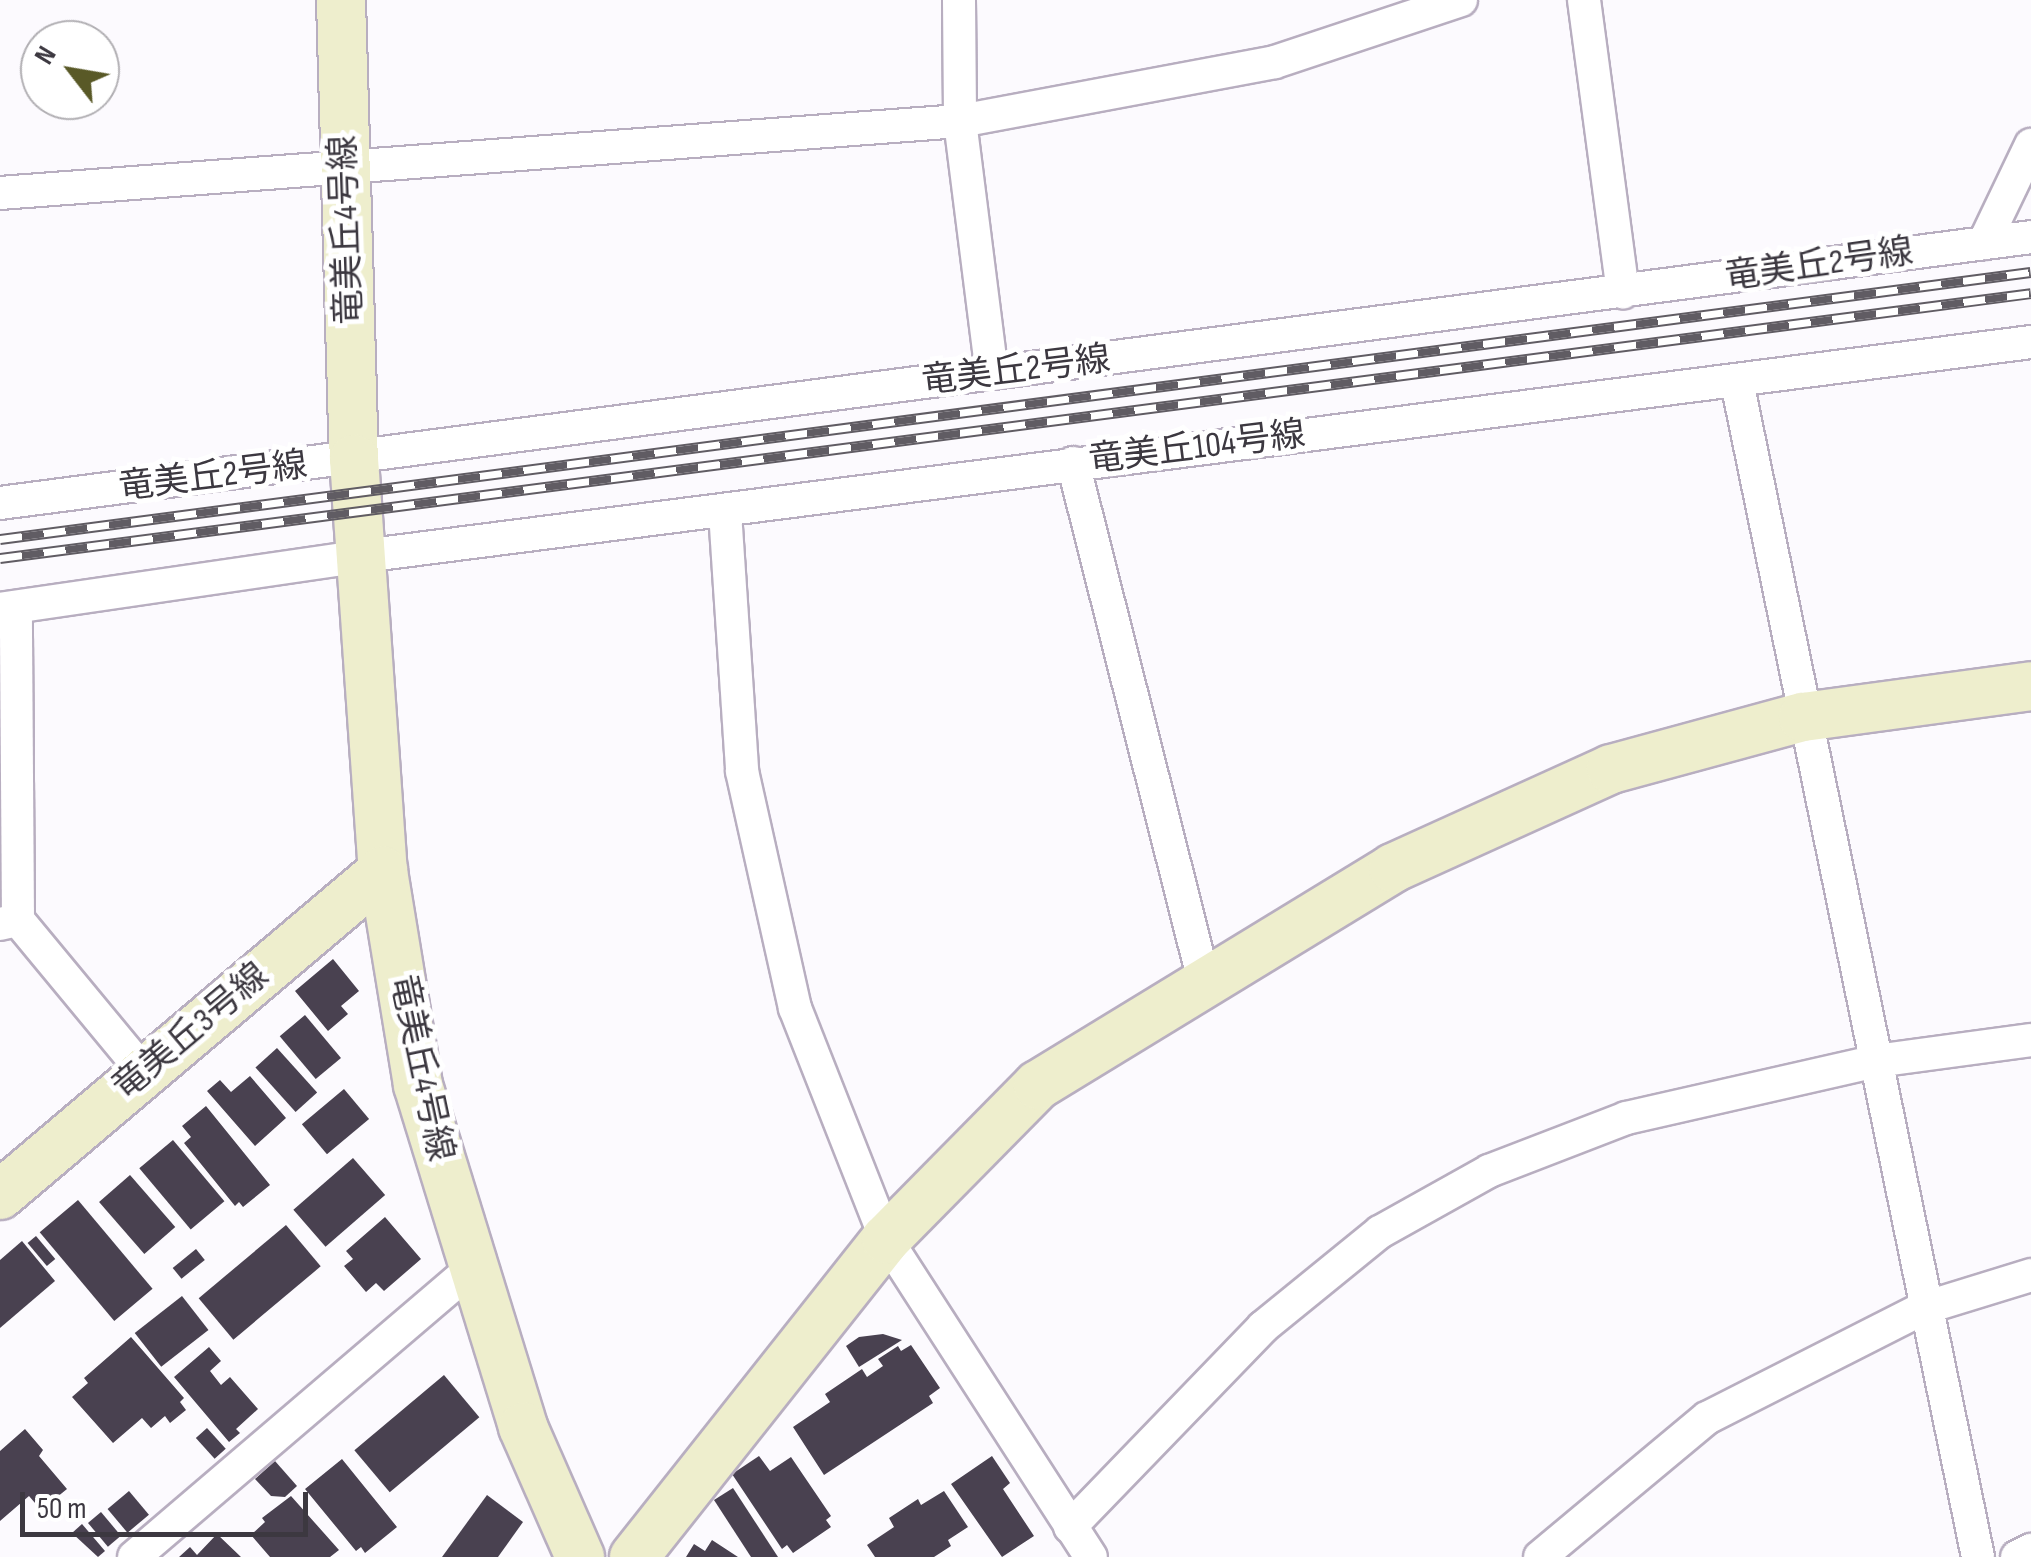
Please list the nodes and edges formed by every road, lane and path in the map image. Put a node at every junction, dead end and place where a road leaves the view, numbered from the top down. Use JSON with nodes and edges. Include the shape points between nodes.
{"nodes":[{"id":1,"x":341,"y":0,"type":"edge"},
{"id":2,"x":959,"y":0,"type":"edge"},
{"id":3,"x":1462,"y":0,"type":"edge"},
{"id":4,"x":1584,"y":0,"type":"edge"},
{"id":5,"x":960,"y":121,"type":"junction"},
{"id":6,"x":2031,"y":145,"type":"edge"},
{"id":7,"x":345,"y":168,"type":"junction"},
{"id":8,"x":0,"y":193,"type":"edge"},
{"id":9,"x":2031,"y":236,"type":"edge"},
{"id":10,"x":1984,"y":243,"type":"junction"},
{"id":11,"x":1624,"y":292,"type":"junction"},
{"id":12,"x":2031,"y":342,"type":"edge"},
{"id":13,"x":992,"y":373,"type":"junction"},
{"id":14,"x":1737,"y":382,"type":"junction"},
{"id":15,"x":354,"y":460,"type":"junction"},
{"id":16,"x":1073,"y":464,"type":"junction"},
{"id":17,"x":0,"y":503,"type":"edge"},
{"id":18,"x":725,"y":512,"type":"junction"},
{"id":19,"x":363,"y":556,"type":"junction"},
{"id":20,"x":8,"y":608,"type":"edge"},
{"id":21,"x":2031,"y":686,"type":"edge"},
{"id":22,"x":1803,"y":717,"type":"junction"},
{"id":23,"x":383,"y":871,"type":"junction"},
{"id":24,"x":9,"y":922,"type":"edge"},
{"id":25,"x":1205,"y":985,"type":"junction"},
{"id":26,"x":2031,"y":1040,"type":"edge"},
{"id":27,"x":1876,"y":1062,"type":"junction"},
{"id":28,"x":143,"y":1071,"type":"junction"},
{"id":29,"x":0,"y":1195,"type":"edge"},
{"id":30,"x":886,"y":1240,"type":"junction"},
{"id":31,"x":472,"y":1268,"type":"junction"},
{"id":32,"x":2031,"y":1276,"type":"edge"},
{"id":33,"x":1924,"y":1308,"type":"junction"},
{"id":34,"x":1070,"y":1526,"type":"junction"},
{"id":35,"x":2031,"y":1550,"type":"edge"},
{"id":36,"x":134,"y":1557,"type":"edge"},
{"id":37,"x":580,"y":1557,"type":"edge"},
{"id":38,"x":634,"y":1557,"type":"edge"},
{"id":39,"x":1091,"y":1557,"type":"edge"},
{"id":40,"x":1540,"y":1557,"type":"edge"},
{"id":41,"x":1978,"y":1557,"type":"edge"},
{"id":42,"x":2017,"y":1557,"type":"edge"}],
"edges":[{"from":1,"to":7,"type":"street","name":"竜美丘4号線"},
{"from":2,"to":5,"type":"street"},
{"from":3,"to":5,"type":"street","via":[[1275,62]]},
{"from":4,"to":11,"type":"street"},
{"from":5,"to":7,"type":"street"},
{"from":5,"to":13,"type":"street"},
{"from":6,"to":10,"type":"street"},
{"from":7,"to":8,"type":"street"},
{"from":7,"to":15,"type":"street","name":"竜美丘4号線"},
{"from":9,"to":10,"type":"street","name":"竜美丘2号線"},
{"from":10,"to":11,"type":"street","name":"竜美丘2号線"},
{"from":11,"to":13,"type":"street","name":"竜美丘2号線"},
{"from":12,"to":14,"type":"street","name":"竜美丘104号線"},
{"from":13,"to":15,"type":"street","name":"竜美丘2号線"},
{"from":14,"to":16,"type":"street","name":"竜美丘104号線"},
{"from":14,"to":22,"type":"street"},
{"from":15,"to":17,"type":"street","name":"竜美丘2号線"},
{"from":15,"to":19,"type":"street","name":"竜美丘4号線"},
{"from":16,"to":18,"type":"street","name":"竜美丘104号線"},
{"from":16,"to":25,"type":"street"},
{"from":18,"to":19,"type":"street","name":"竜美丘104号線"},
{"from":18,"to":30,"type":"street","via":[[742,771],[795,1008]]},
{"from":19,"to":20,"type":"street","name":"竜美丘104号線"},
{"from":19,"to":23,"type":"street","name":"竜美丘4号線"},
{"from":20,"to":24,"type":"street"},
{"from":21,"to":22,"type":"street"},
{"from":22,"to":25,"type":"street","via":[[1611,769],[1393,868]]},
{"from":22,"to":27,"type":"street"},
{"from":23,"to":28,"type":"street","name":"竜美丘3号線"},
{"from":23,"to":31,"type":"street","name":"竜美丘4号線","via":[[418,1084]]},
{"from":24,"to":28,"type":"street"},
{"from":25,"to":30,"type":"street","via":[[1038,1085]]},
{"from":26,"to":27,"type":"street"},
{"from":27,"to":33,"type":"street"},
{"from":27,"to":34,"type":"street","via":[[1626,1118],[1489,1171],[1380,1232],[1263,1327]]},
{"from":28,"to":29,"type":"street","name":"竜美丘3号線"},
{"from":30,"to":34,"type":"street"},
{"from":30,"to":38,"type":"street"},
{"from":31,"to":36,"type":"street"},
{"from":31,"to":37,"type":"street","name":"竜美丘4号線","via":[[524,1428]]},
{"from":32,"to":33,"type":"street"},
{"from":33,"to":40,"type":"street","via":[[1706,1418]]},
{"from":33,"to":41,"type":"street"},
{"from":34,"to":39,"type":"street"},
{"from":35,"to":42,"type":"street"}]}
